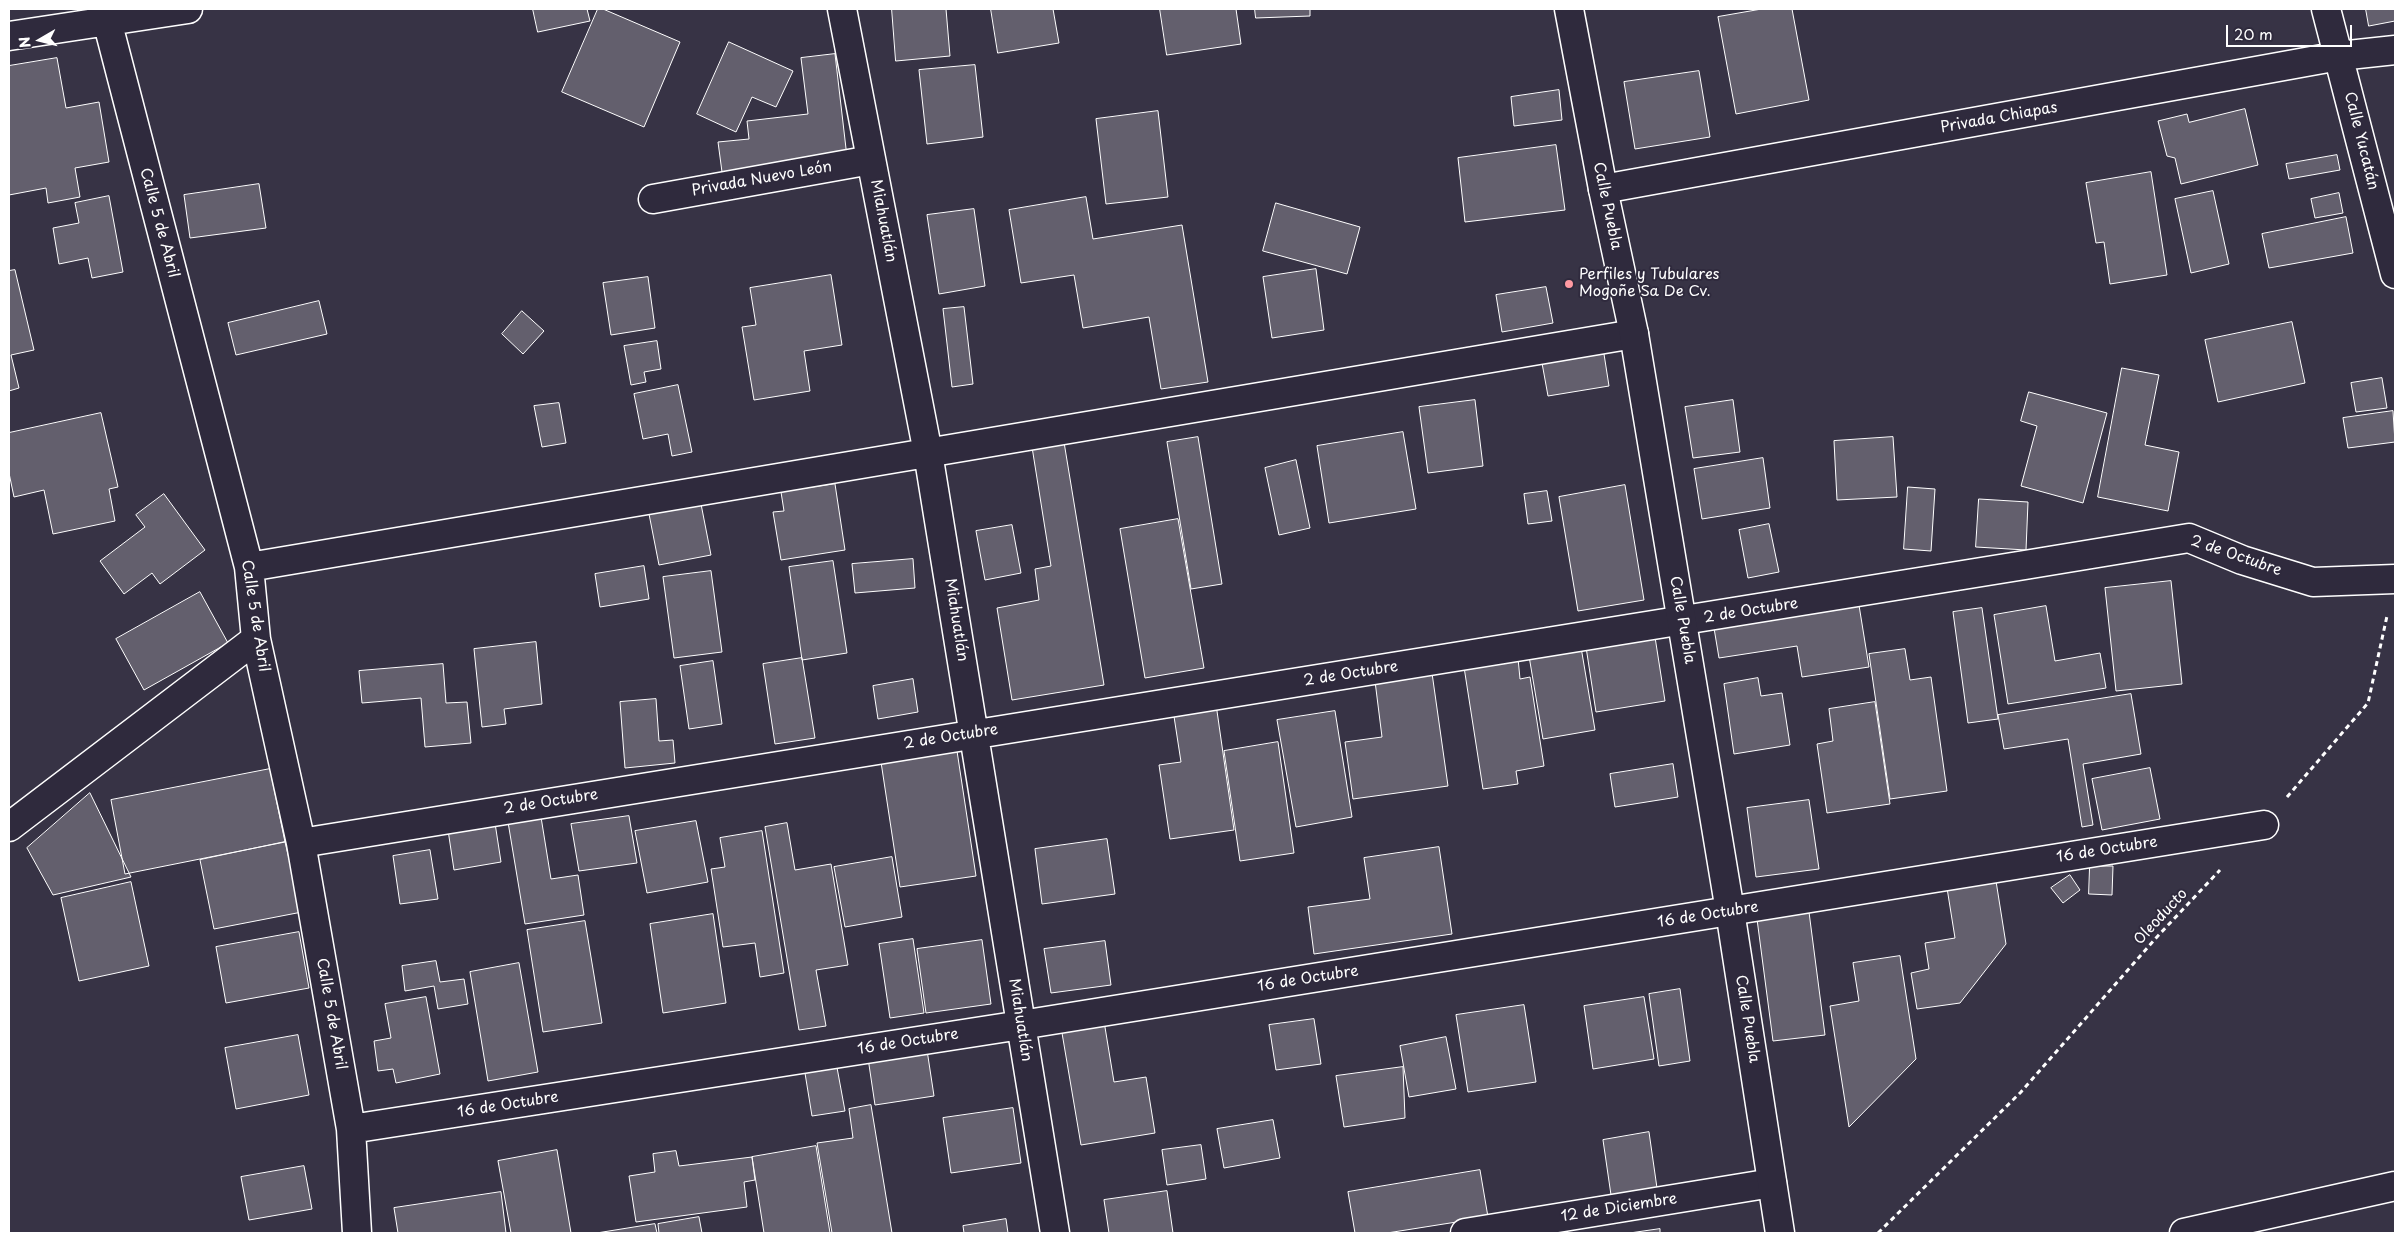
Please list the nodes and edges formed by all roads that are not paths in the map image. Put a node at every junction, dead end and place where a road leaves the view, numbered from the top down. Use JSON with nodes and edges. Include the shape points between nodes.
{"nodes":[{"id":1,"x":188,"y":9,"type":"edge"},
{"id":2,"x":842,"y":9,"type":"edge"},
{"id":3,"x":1569,"y":9,"type":"edge"},
{"id":4,"x":2326,"y":9,"type":"edge"},
{"id":5,"x":105,"y":15,"type":"edge"},
{"id":6,"x":9,"y":36,"type":"edge"},
{"id":7,"x":2395,"y":50,"type":"edge"},
{"id":8,"x":2339,"y":56,"type":"junction"},
{"id":9,"x":871,"y":160,"type":"junction"},
{"id":10,"x":1603,"y":189,"type":"junction"},
{"id":11,"x":653,"y":198,"type":"dead end"},
{"id":12,"x":2395,"y":274,"type":"edge"},
{"id":13,"x":1634,"y":334,"type":"junction"},
{"id":14,"x":928,"y":453,"type":"junction"},
{"id":15,"x":249,"y":567,"type":"junction"},
{"id":16,"x":2395,"y":579,"type":"edge"},
{"id":17,"x":1682,"y":622,"type":"junction"},
{"id":18,"x":256,"y":639,"type":"junction"},
{"id":19,"x":974,"y":733,"type":"junction"},
{"id":20,"x":2264,"y":825,"type":"road end"},
{"id":21,"x":9,"y":827,"type":"edge"},
{"id":22,"x":301,"y":843,"type":"junction"},
{"id":23,"x":1730,"y":911,"type":"junction"},
{"id":24,"x":1021,"y":1025,"type":"junction"},
{"id":25,"x":351,"y":1129,"type":"junction"},
{"id":26,"x":1772,"y":1183,"type":"junction"},
{"id":27,"x":2395,"y":1186,"type":"edge"},
{"id":28,"x":357,"y":1233,"type":"edge"},
{"id":29,"x":1055,"y":1233,"type":"edge"},
{"id":30,"x":1465,"y":1233,"type":"edge"},
{"id":31,"x":1780,"y":1233,"type":"edge"},
{"id":32,"x":2184,"y":1233,"type":"edge"}],
"edges":[{"from":1,"to":5,"type":"street"},
{"from":2,"to":9,"type":"street","name":"Miahuatlán"},
{"from":3,"to":10,"type":"street","name":"Calle Puebla"},
{"from":4,"to":8,"type":"street","name":"Calle Yucatán"},
{"from":5,"to":6,"type":"street"},
{"from":5,"to":15,"type":"street","name":"Calle 5 de Abril"},
{"from":7,"to":8,"type":"street","name":"Privada Chiapas"},
{"from":8,"to":10,"type":"street","name":"Privada Chiapas"},
{"from":8,"to":12,"type":"street","name":"Calle Yucatán"},
{"from":9,"to":11,"type":"street","name":"Privada Nuevo León"},
{"from":9,"to":14,"type":"street","name":"Miahuatlán"},
{"from":10,"to":13,"type":"street","name":"Calle Puebla"},
{"from":13,"to":14,"type":"street"},
{"from":13,"to":17,"type":"street","name":"Calle Puebla"},
{"from":14,"to":15,"type":"street"},
{"from":14,"to":19,"type":"street","name":"Miahuatlán"},
{"from":15,"to":18,"type":"street","name":"Calle 5 de Abril"},
{"from":16,"to":17,"type":"street","name":"2 de Octubre","via":[[2313,582],[2242,560],[2189,538]]},
{"from":17,"to":19,"type":"street","name":"2 de Octubre"},
{"from":17,"to":23,"type":"street","name":"Calle Puebla"},
{"from":18,"to":21,"type":"street"},
{"from":18,"to":22,"type":"street","name":"Calle 5 de Abril"},
{"from":19,"to":22,"type":"street","name":"2 de Octubre"},
{"from":19,"to":24,"type":"street","name":"Miahuatlán"},
{"from":20,"to":23,"type":"street","name":"16 de Octubre"},
{"from":22,"to":25,"type":"street","name":"Calle 5 de Abril"},
{"from":23,"to":24,"type":"street","name":"16 de Octubre"},
{"from":23,"to":26,"type":"street","name":"Calle Puebla"},
{"from":24,"to":25,"type":"street","name":"16 de Octubre"},
{"from":24,"to":29,"type":"street","name":"Miahuatlán"},
{"from":25,"to":28,"type":"street","name":"Calle 5 de Abril"},
{"from":26,"to":30,"type":"street","name":"12 de Diciembre"},
{"from":26,"to":31,"type":"street","name":"Calle Puebla"},
{"from":27,"to":32,"type":"street"}]}
